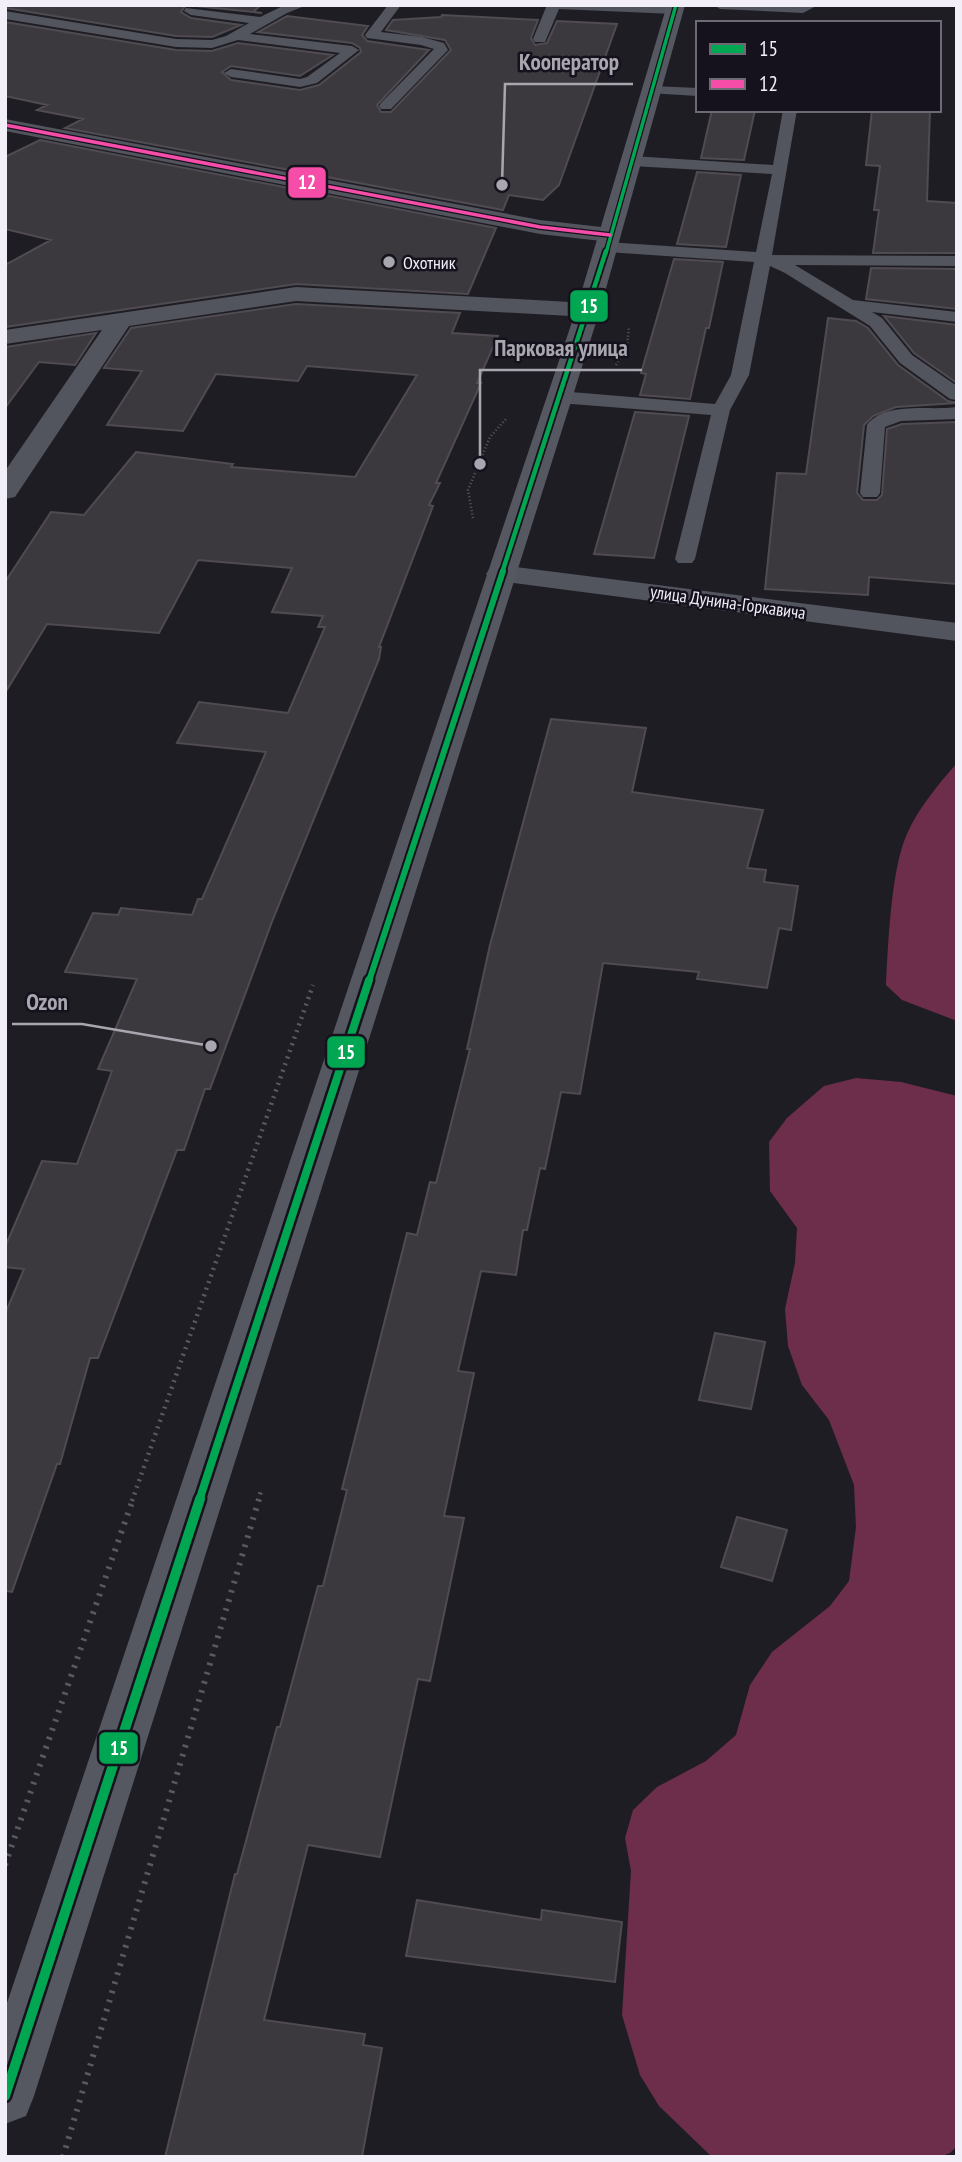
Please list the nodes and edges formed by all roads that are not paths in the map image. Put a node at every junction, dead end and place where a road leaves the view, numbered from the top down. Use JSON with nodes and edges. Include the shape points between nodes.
{"nodes":[{"id":1,"x":301,"y":5,"type":"edge"},
{"id":2,"x":395,"y":5,"type":"edge"},
{"id":3,"x":557,"y":5,"type":"edge"},
{"id":4,"x":720,"y":5,"type":"edge"},
{"id":5,"x":675,"y":8,"type":"edge"},
{"id":6,"x":191,"y":11,"type":"dead end"},
{"id":7,"x":806,"y":12,"type":"edge"},
{"id":8,"x":5,"y":15,"type":"edge"},
{"id":9,"x":260,"y":21,"type":"junction"},
{"id":10,"x":372,"y":35,"type":"junction"},
{"id":11,"x":236,"y":36,"type":"junction"},
{"id":12,"x":540,"y":38,"type":"dead end"},
{"id":13,"x":352,"y":50,"type":"junction"},
{"id":14,"x":232,"y":73,"type":"dead end"},
{"id":15,"x":653,"y":90,"type":"junction"},
{"id":16,"x":696,"y":92,"type":"edge"},
{"id":17,"x":386,"y":106,"type":"dead end"},
{"id":18,"x":790,"y":112,"type":"edge"},
{"id":19,"x":5,"y":125,"type":"edge"},
{"id":20,"x":632,"y":161,"type":"junction"},
{"id":21,"x":780,"y":170,"type":"junction"},
{"id":22,"x":608,"y":241,"type":"junction"},
{"id":23,"x":765,"y":258,"type":"junction"},
{"id":24,"x":957,"y":261,"type":"edge"},
{"id":25,"x":850,"y":305,"type":"junction"},
{"id":26,"x":588,"y":310,"type":"junction"},
{"id":27,"x":957,"y":317,"type":"edge"},
{"id":28,"x":5,"y":320,"type":"edge"},
{"id":29,"x":121,"y":320,"type":"junction"},
{"id":30,"x":51,"y":331,"type":"junction"},
{"id":31,"x":5,"y":337,"type":"edge"},
{"id":32,"x":101,"y":346,"type":"junction"},
{"id":33,"x":957,"y":395,"type":"edge"},
{"id":34,"x":559,"y":397,"type":"junction"},
{"id":35,"x":721,"y":410,"type":"junction"},
{"id":36,"x":957,"y":414,"type":"edge"},
{"id":37,"x":5,"y":491,"type":"edge"},
{"id":38,"x":870,"y":493,"type":"dead end"},
{"id":39,"x":685,"y":559,"type":"dead end"},
{"id":40,"x":500,"y":574,"type":"junction"},
{"id":41,"x":957,"y":632,"type":"edge"},
{"id":42,"x":5,"y":2096,"type":"edge"}],
"edges":[{"from":1,"to":9,"type":"lane"},
{"from":2,"to":10,"type":"lane"},
{"from":3,"to":5,"type":"lane"},
{"from":3,"to":12,"type":"lane"},
{"from":4,"to":7,"type":"lane"},
{"from":5,"to":15,"type":"main road"},
{"from":6,"to":9,"type":"lane"},
{"from":8,"to":11,"type":"lane","via":[[176,43],[212,44]]},
{"from":9,"to":11,"type":"lane"},
{"from":10,"to":13,"type":"lane"},
{"from":10,"to":17,"type":"lane","via":[[422,41],[441,50]]},
{"from":11,"to":13,"type":"lane"},
{"from":13,"to":14,"type":"lane","via":[[312,80],[300,83]]},
{"from":15,"to":16,"type":"lane"},
{"from":15,"to":20,"type":"main road"},
{"from":18,"to":21,"type":"lane"},
{"from":19,"to":22,"type":"street"},
{"from":20,"to":21,"type":"lane"},
{"from":20,"to":22,"type":"main road"},
{"from":21,"to":23,"type":"lane"},
{"from":22,"to":23,"type":"lane"},
{"from":22,"to":26,"type":"main road"},
{"from":23,"to":24,"type":"lane"},
{"from":23,"to":25,"type":"lane"},
{"from":23,"to":35,"type":"lane","via":[[740,375]]},
{"from":25,"to":27,"type":"lane"},
{"from":25,"to":33,"type":"lane","via":[[886,331],[906,359]]},
{"from":26,"to":29,"type":"street","via":[[296,294]]},
{"from":26,"to":34,"type":"main road"},
{"from":28,"to":30,"type":"street"},
{"from":29,"to":30,"type":"street"},
{"from":29,"to":32,"type":"street"},
{"from":30,"to":31,"type":"street"},
{"from":30,"to":32,"type":"street"},
{"from":32,"to":37,"type":"street"},
{"from":34,"to":35,"type":"lane"},
{"from":34,"to":40,"type":"main road"},
{"from":35,"to":39,"type":"lane"},
{"from":36,"to":38,"type":"lane","via":[[880,419]]},
{"from":40,"to":41,"type":"street","name":"улица Дунина-Горкавича"},
{"from":40,"to":42,"type":"main road"}]}
